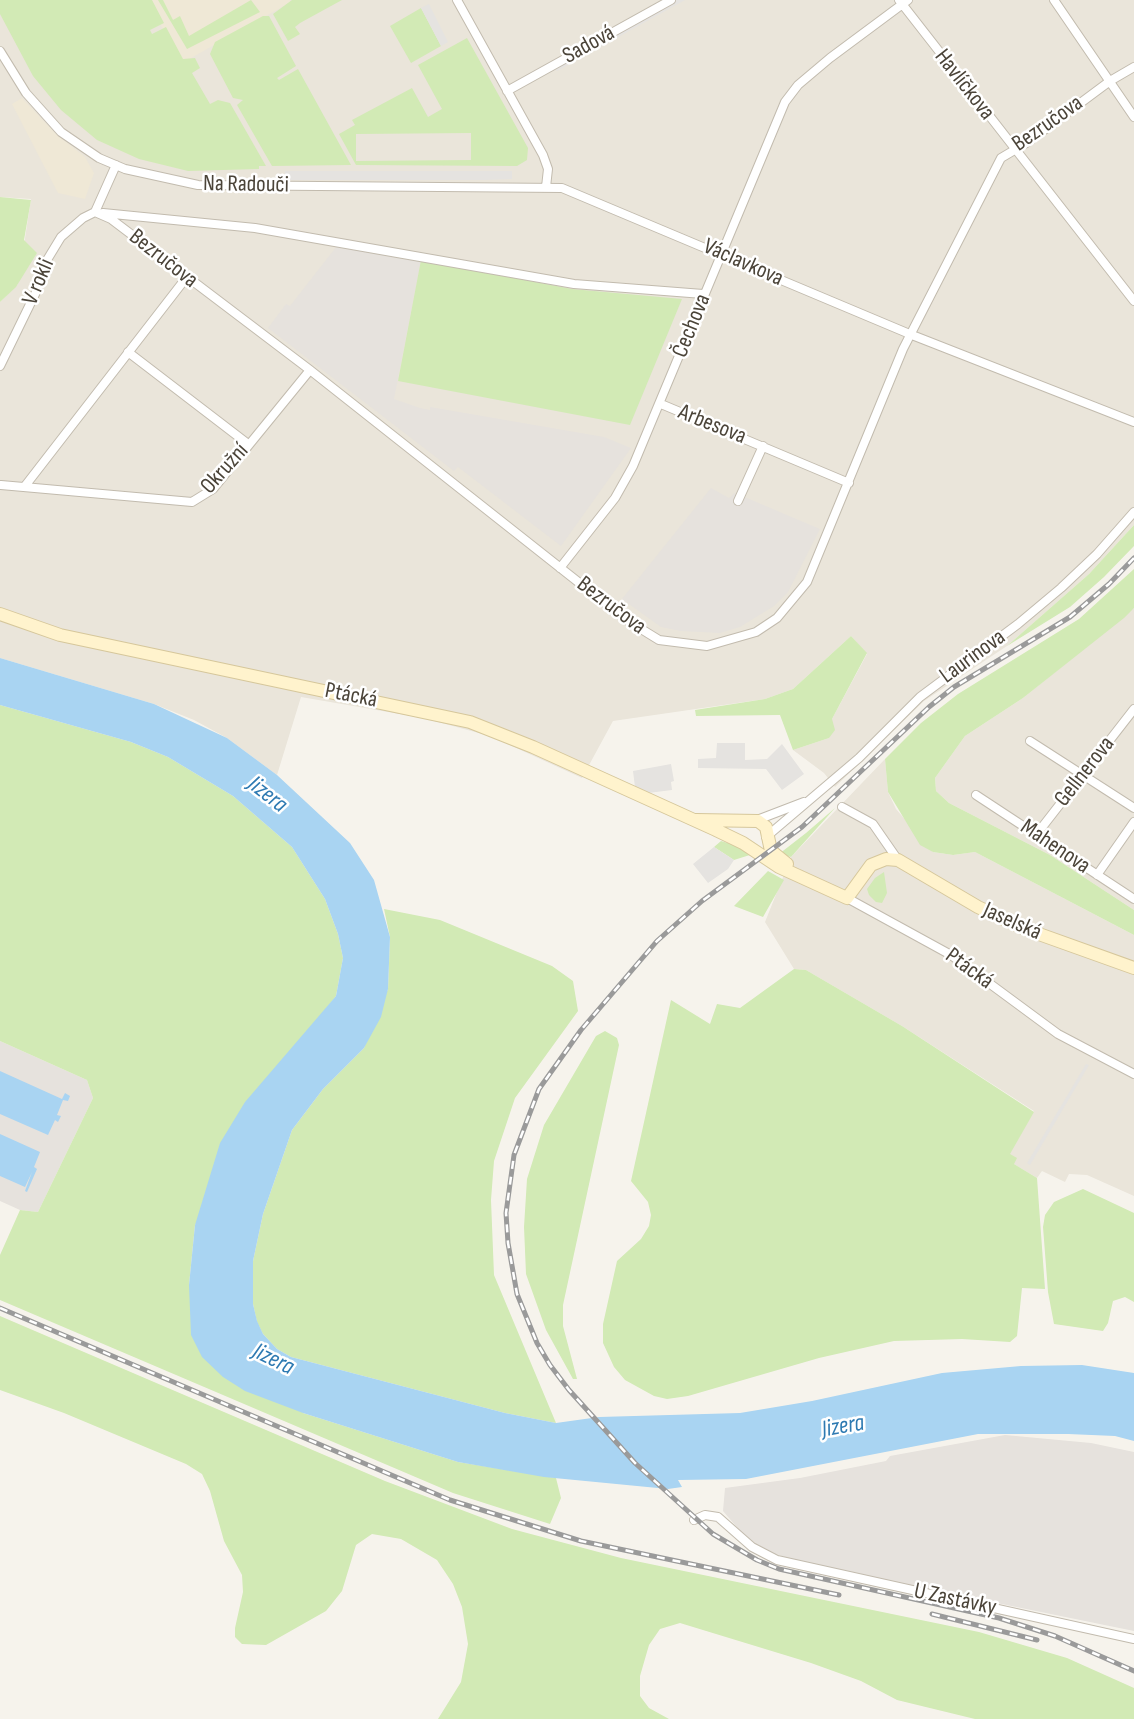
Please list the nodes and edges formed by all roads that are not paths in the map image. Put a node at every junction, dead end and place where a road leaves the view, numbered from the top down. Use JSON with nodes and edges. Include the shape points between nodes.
{"nodes":[{"id":1,"x":457,"y":0,"type":"edge"},
{"id":2,"x":671,"y":0,"type":"edge"},
{"id":3,"x":1054,"y":0,"type":"edge"},
{"id":4,"x":903,"y":1,"type":"edge"},
{"id":5,"x":0,"y":51,"type":"edge"},
{"id":6,"x":1134,"y":67,"type":"edge"},
{"id":7,"x":1110,"y":81,"type":"junction"},
{"id":8,"x":508,"y":91,"type":"junction"},
{"id":9,"x":1134,"y":117,"type":"edge"},
{"id":10,"x":1016,"y":150,"type":"junction"},
{"id":11,"x":116,"y":165,"type":"junction"},
{"id":12,"x":546,"y":187,"type":"junction"},
{"id":13,"x":95,"y":212,"type":"junction"},
{"id":14,"x":723,"y":255,"type":"junction"},
{"id":15,"x":186,"y":278,"type":"junction"},
{"id":16,"x":703,"y":294,"type":"junction"},
{"id":17,"x":1134,"y":301,"type":"edge"},
{"id":18,"x":912,"y":335,"type":"junction"},
{"id":19,"x":128,"y":352,"type":"junction"},
{"id":20,"x":0,"y":366,"type":"edge"},
{"id":21,"x":310,"y":370,"type":"junction"},
{"id":22,"x":661,"y":404,"type":"junction"},
{"id":23,"x":1134,"y":422,"type":"edge"},
{"id":24,"x":248,"y":444,"type":"junction"},
{"id":25,"x":763,"y":446,"type":"junction"},
{"id":26,"x":849,"y":483,"type":"junction"},
{"id":27,"x":1,"y":485,"type":"edge"},
{"id":28,"x":25,"y":486,"type":"junction"},
{"id":29,"x":738,"y":501,"type":"dead end"},
{"id":30,"x":1134,"y":512,"type":"edge"},
{"id":31,"x":561,"y":568,"type":"junction"},
{"id":32,"x":0,"y":614,"type":"edge"},
{"id":33,"x":1133,"y":712,"type":"edge"},
{"id":34,"x":1030,"y":741,"type":"dead end"},
{"id":35,"x":1082,"y":774,"type":"junction"},
{"id":36,"x":975,"y":795,"type":"dead end"},
{"id":37,"x":810,"y":799,"type":"junction"},
{"id":38,"x":842,"y":807,"type":"dead end"},
{"id":39,"x":1134,"y":808,"type":"edge"},
{"id":40,"x":688,"y":819,"type":"junction"},
{"id":41,"x":750,"y":821,"type":"junction"},
{"id":42,"x":1134,"y":822,"type":"edge"},
{"id":43,"x":1036,"y":835,"type":"junction"},
{"id":44,"x":766,"y":838,"type":"junction"},
{"id":45,"x":743,"y":843,"type":"junction"},
{"id":46,"x":898,"y":859,"type":"junction"},
{"id":47,"x":798,"y":873,"type":"junction"},
{"id":48,"x":1097,"y":875,"type":"junction"},
{"id":49,"x":847,"y":898,"type":"junction"},
{"id":50,"x":1134,"y":899,"type":"edge"},
{"id":51,"x":1134,"y":968,"type":"edge"},
{"id":52,"x":1134,"y":1074,"type":"edge"},
{"id":53,"x":694,"y":1520,"type":"dead end"},
{"id":54,"x":1134,"y":1639,"type":"edge"}],
"edges":[{"from":1,"to":8,"type":"street"},
{"from":2,"to":8,"type":"street","name":"Sadová"},
{"from":3,"to":7,"type":"street"},
{"from":4,"to":10,"type":"street","name":"Havlíčkova"},
{"from":4,"to":14,"type":"street","name":"Čechova","via":[[798,85],[785,102]]},
{"from":5,"to":11,"type":"street","name":"Na Radouči","via":[[26,93],[53,124],[82,148]]},
{"from":6,"to":7,"type":"street","name":"Bezručova"},
{"from":7,"to":9,"type":"street"},
{"from":7,"to":10,"type":"street","name":"Bezručova"},
{"from":8,"to":12,"type":"street","via":[[547,163]]},
{"from":10,"to":17,"type":"street","name":"Havlíčkova"},
{"from":10,"to":18,"type":"street","name":"Bezručova","via":[[1005,154],[995,167]]},
{"from":11,"to":12,"type":"street","name":"Na Radouči","via":[[198,185]]},
{"from":11,"to":13,"type":"street"},
{"from":12,"to":14,"type":"street","name":"Václavkova","via":[[578,193]]},
{"from":13,"to":15,"type":"street","name":"Bezručova","via":[[111,219]]},
{"from":13,"to":16,"type":"street","via":[[268,230],[575,284]]},
{"from":13,"to":20,"type":"street","name":"V rokli","via":[[61,237]]},
{"from":14,"to":16,"type":"street","name":"Čechova"},
{"from":14,"to":18,"type":"street","name":"Václavkova"},
{"from":15,"to":19,"type":"street"},
{"from":15,"to":21,"type":"street","name":"Bezručova"},
{"from":16,"to":22,"type":"street","name":"Čechova"},
{"from":18,"to":23,"type":"street","name":"Václavkova"},
{"from":18,"to":26,"type":"street","name":"Bezručova"},
{"from":19,"to":24,"type":"street"},
{"from":19,"to":28,"type":"street"},
{"from":21,"to":24,"type":"street","name":"Okružní"},
{"from":21,"to":31,"type":"street","name":"Bezručova"},
{"from":22,"to":25,"type":"street","name":"Arbesova"},
{"from":22,"to":31,"type":"street","name":"Čechova","via":[[615,498]]},
{"from":24,"to":28,"type":"street","name":"Okružní","via":[[213,489],[192,502]]},
{"from":25,"to":26,"type":"street","name":"Arbesova"},
{"from":25,"to":29,"type":"street","name":"Arbesova"},
{"from":26,"to":31,"type":"street","name":"Bezručova","via":[[800,593],[777,618],[732,640],[707,646],[659,640],[625,620]]},
{"from":27,"to":28,"type":"street","name":"Okružní"},
{"from":30,"to":37,"type":"street","name":"Laurinova","via":[[1061,588],[920,697]]},
{"from":32,"to":40,"type":"street","name":"Ptácká","via":[[74,638],[470,722]]},
{"from":33,"to":35,"type":"street","name":"Gellnerova"},
{"from":34,"to":35,"type":"street"},
{"from":35,"to":39,"type":"street"},
{"from":35,"to":43,"type":"street","name":"Gellnerova"},
{"from":36,"to":43,"type":"street","name":"Mahenova"},
{"from":37,"to":41,"type":"street","name":"Laurinova"},
{"from":37,"to":44,"type":"street","name":"Laurinova"},
{"from":38,"to":46,"type":"street","name":"Jaselská","via":[[873,824]]},
{"from":40,"to":41,"type":"street","name":"Ptácká"},
{"from":40,"to":45,"type":"street","name":"Ptácká"},
{"from":41,"to":44,"type":"street","via":[[766,827]]},
{"from":41,"to":45,"type":"street","via":[[737,833]]},
{"from":42,"to":48,"type":"street"},
{"from":43,"to":48,"type":"street","name":"Mahenova"},
{"from":44,"to":45,"type":"street","via":[[758,844]]},
{"from":44,"to":47,"type":"street","name":"Ptácká","via":[[771,851]]},
{"from":45,"to":47,"type":"street","name":"Ptácká","via":[[779,867]]},
{"from":46,"to":49,"type":"street","via":[[871,865]]},
{"from":46,"to":51,"type":"street","name":"Jaselská","via":[[978,907]]},
{"from":47,"to":49,"type":"street","name":"Ptácká"},
{"from":48,"to":50,"type":"street","name":"Mahenova"},
{"from":49,"to":52,"type":"street","name":"Ptácká","via":[[951,955],[1058,1034]]},
{"from":53,"to":54,"type":"street","name":"U Zastávky","via":[[705,1515],[718,1517],[752,1547],[777,1560]]}]}
